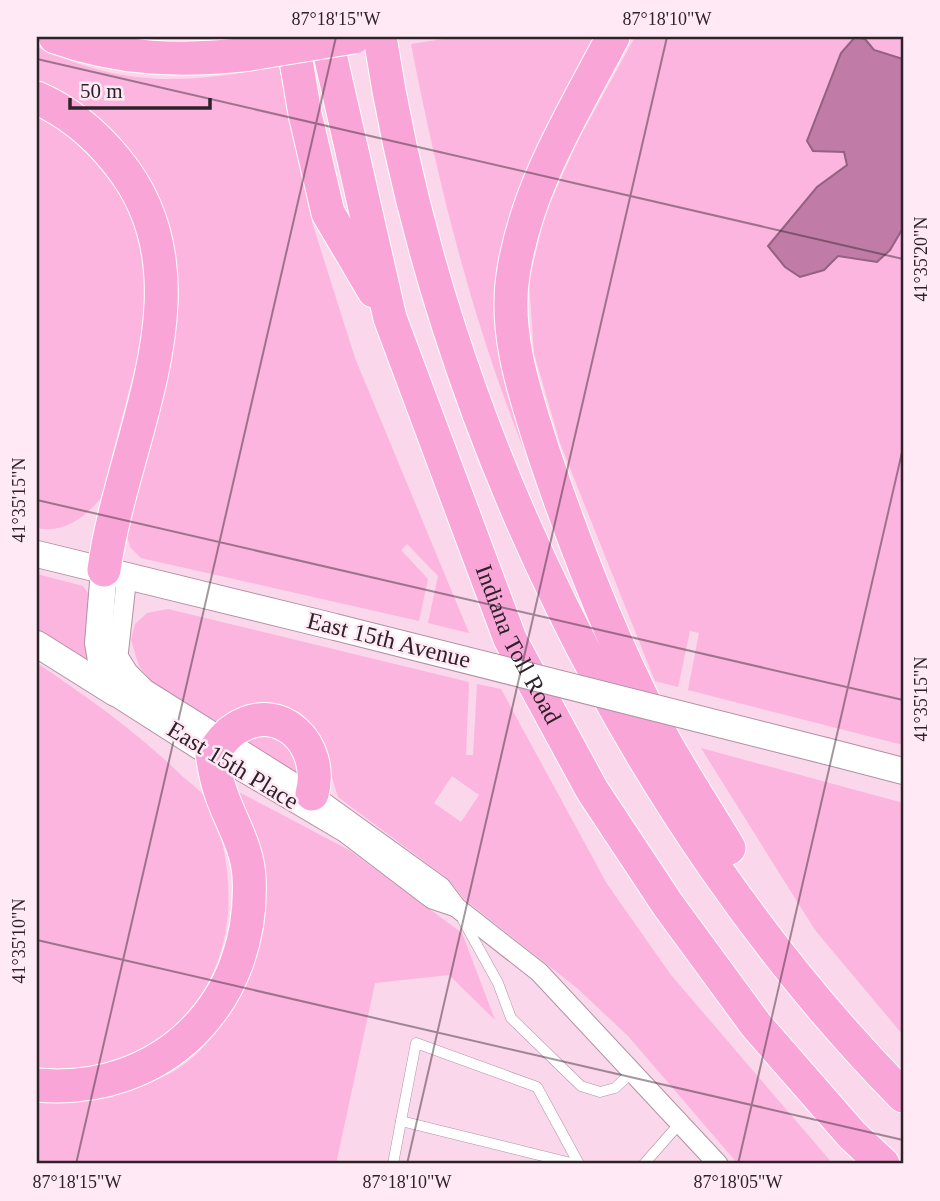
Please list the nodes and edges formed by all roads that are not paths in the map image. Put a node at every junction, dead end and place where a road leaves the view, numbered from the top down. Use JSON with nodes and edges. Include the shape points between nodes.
{"nodes":[{"id":1,"x":55,"y":37,"type":"edge"},
{"id":2,"x":115,"y":37,"type":"edge"},
{"id":3,"x":292,"y":37,"type":"edge"},
{"id":4,"x":326,"y":37,"type":"edge"},
{"id":5,"x":354,"y":37,"type":"edge"},
{"id":6,"x":380,"y":37,"type":"edge"},
{"id":7,"x":613,"y":37,"type":"edge"},
{"id":8,"x":246,"y":45,"type":"edge"},
{"id":9,"x":37,"y":98,"type":"edge"},
{"id":10,"x":390,"y":318,"type":"junction"},
{"id":11,"x":37,"y":554,"type":"edge"},
{"id":12,"x":115,"y":572,"type":"junction"},
{"id":13,"x":37,"y":644,"type":"edge"},
{"id":14,"x":118,"y":694,"type":"junction"},
{"id":15,"x":218,"y":746,"type":"junction"},
{"id":16,"x":903,"y":771,"type":"edge"},
{"id":17,"x":312,"y":794,"type":"junction"},
{"id":18,"x":456,"y":907,"type":"junction"},
{"id":19,"x":764,"y":935,"type":"junction"},
{"id":20,"x":632,"y":1072,"type":"junction"},
{"id":21,"x":37,"y":1085,"type":"edge"},
{"id":22,"x":903,"y":1096,"type":"edge"},
{"id":23,"x":401,"y":1121,"type":"junction"},
{"id":24,"x":680,"y":1124,"type":"junction"},
{"id":25,"x":393,"y":1164,"type":"edge"},
{"id":26,"x":577,"y":1164,"type":"edge"},
{"id":27,"x":644,"y":1164,"type":"edge"},
{"id":28,"x":718,"y":1164,"type":"edge"},
{"id":29,"x":883,"y":1164,"type":"edge"}],
"edges":[{"from":1,"to":8,"type":"highway","via":[[120,56],[159,60]]},
{"from":2,"to":8,"type":"highway","via":[[160,44]]},
{"from":3,"to":10,"type":"highway","via":[[304,114],[328,213]]},
{"from":4,"to":10,"type":"highway","name":"Indiana Toll Road"},
{"from":5,"to":8,"type":"highway","bridge":true},
{"from":6,"to":19,"type":"highway","via":[[405,173],[448,328],[523,520],[577,637],[659,782]]},
{"from":7,"to":19,"type":"highway","via":[[534,196],[512,277],[511,324],[523,388],[596,594],[666,743],[733,853]]},
{"from":9,"to":12,"type":"highway","via":[[75,118],[130,177],[149,212],[160,253],[160,332],[110,526]]},
{"from":10,"to":29,"type":"highway","name":"Indiana Toll Road","via":[[510,639],[592,790],[756,1025]]},
{"from":11,"to":12,"type":"street","name":"East 15th Avenue"},
{"from":12,"to":14,"type":"street","name":"East 15th Place","via":[[99,643],[102,666]]},
{"from":12,"to":15,"type":"street","name":"East 15th Place","via":[[118,656],[145,689]]},
{"from":12,"to":16,"type":"street","name":"East 15th Avenue","bridge":true},
{"from":13,"to":14,"type":"street"},
{"from":14,"to":15,"type":"street","name":"East 15th Place"},
{"from":15,"to":17,"type":"street","name":"East 15th Place"},
{"from":15,"to":17,"type":"highway","via":[[235,729],[263,721],[292,729],[303,738],[313,758],[316,779]]},
{"from":15,"to":18,"type":"street","name":"East 15th Place","via":[[432,899]]},
{"from":15,"to":21,"type":"highway","via":[[220,791],[249,873],[249,922],[234,973],[219,1001],[162,1059],[120,1078],[68,1088]]},
{"from":17,"to":18,"type":"street","name":"East 15th Place","via":[[441,887]]},
{"from":18,"to":20,"type":"street","name":"East 15th Place","via":[[539,972]]},
{"from":18,"to":20,"type":"lane","via":[[498,983],[511,1018],[581,1086],[600,1092],[615,1088]]},
{"from":19,"to":22,"type":"highway"},
{"from":20,"to":24,"type":"street","name":"East 15th Place"},
{"from":23,"to":25,"type":"lane"},
{"from":23,"to":26,"type":"lane"},
{"from":23,"to":26,"type":"lane","via":[[416,1043],[537,1087]]},
{"from":24,"to":27,"type":"lane"},
{"from":24,"to":28,"type":"street","name":"East 15th Place"}]}
